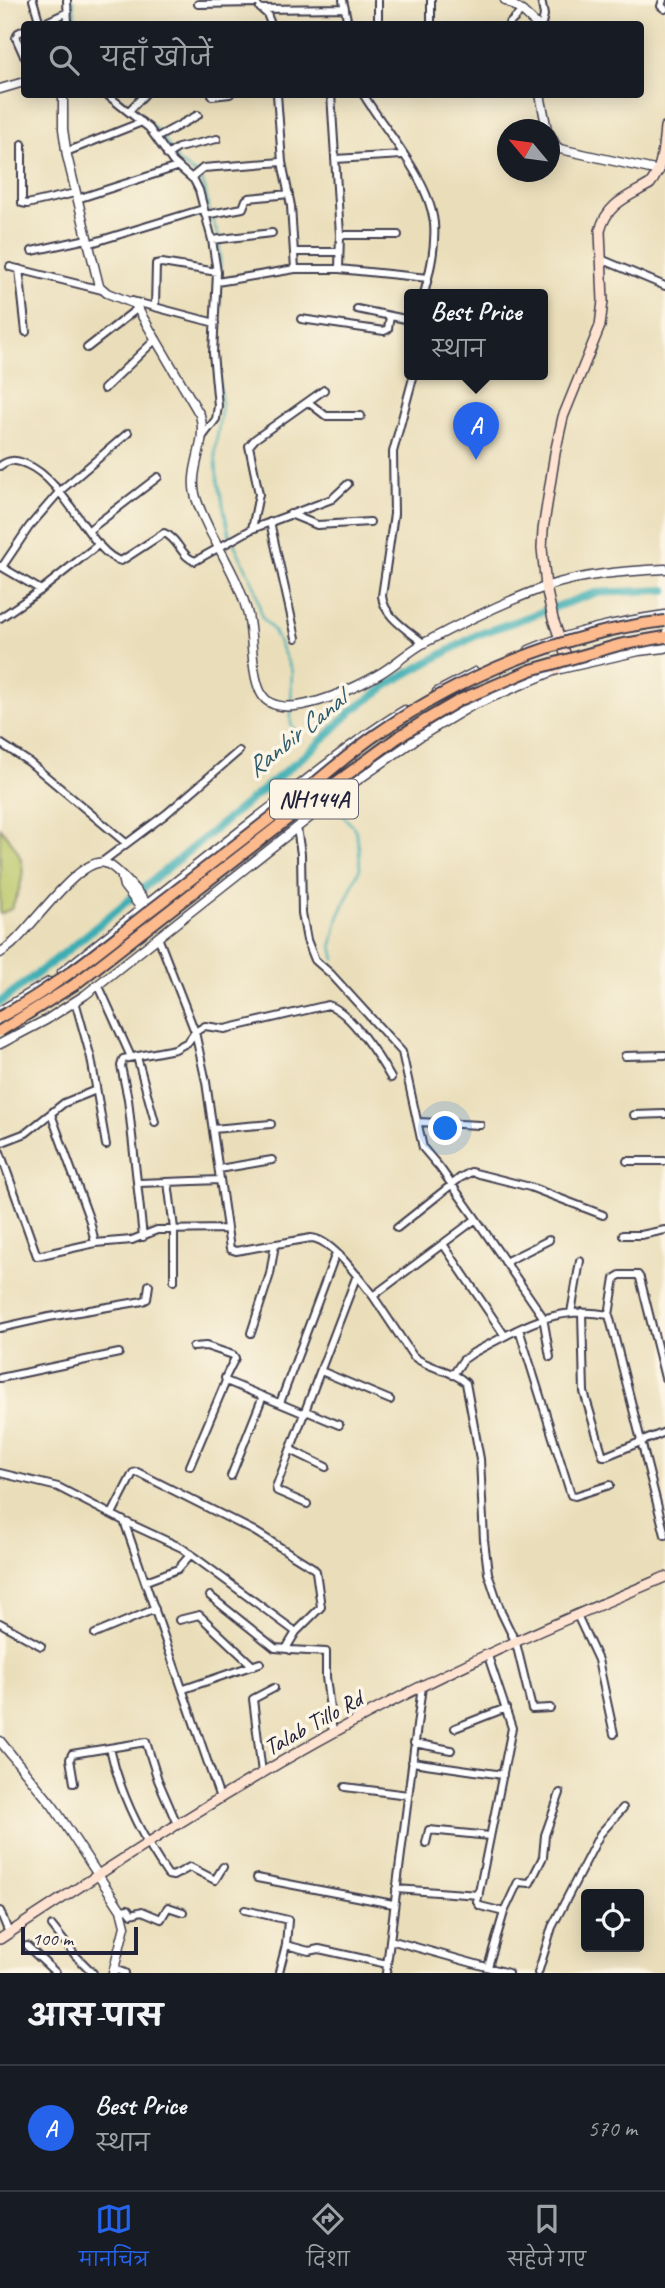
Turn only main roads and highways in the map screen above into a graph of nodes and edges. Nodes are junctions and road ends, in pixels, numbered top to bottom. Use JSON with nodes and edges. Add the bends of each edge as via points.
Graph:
{"nodes":[{"id":1,"x":665,"y":127,"type":"edge"},
{"id":2,"x":663,"y":154,"type":"edge"},
{"id":3,"x":665,"y":621,"type":"edge"},
{"id":4,"x":665,"y":637,"type":"edge"},
{"id":5,"x":556,"y":670,"type":"road end"},
{"id":6,"x":0,"y":1017,"type":"edge"},
{"id":7,"x":0,"y":1031,"type":"edge"},
{"id":8,"x":665,"y":1577,"type":"edge"},
{"id":9,"x":0,"y":1939,"type":"edge"}],
"edges":[{"from":1,"to":2,"type":"main road"},
{"from":2,"to":5,"type":"main road","via":[[650,184],[617,203],[606,214],[600,231],[600,326],[568,404],[542,530],[547,591],[565,653]]},
{"from":3,"to":6,"type":"highway","number":"NH144A","bridge":true,"via":[[561,643],[405,715],[84,962]]},
{"from":4,"to":7,"type":"highway","number":"NH144A","bridge":true,"via":[[531,670],[429,718],[299,810],[74,985]]},
{"from":8,"to":9,"type":"main road","name":"Talab Tillo Rd","via":[[422,1686],[333,1733],[146,1843]]}]}
